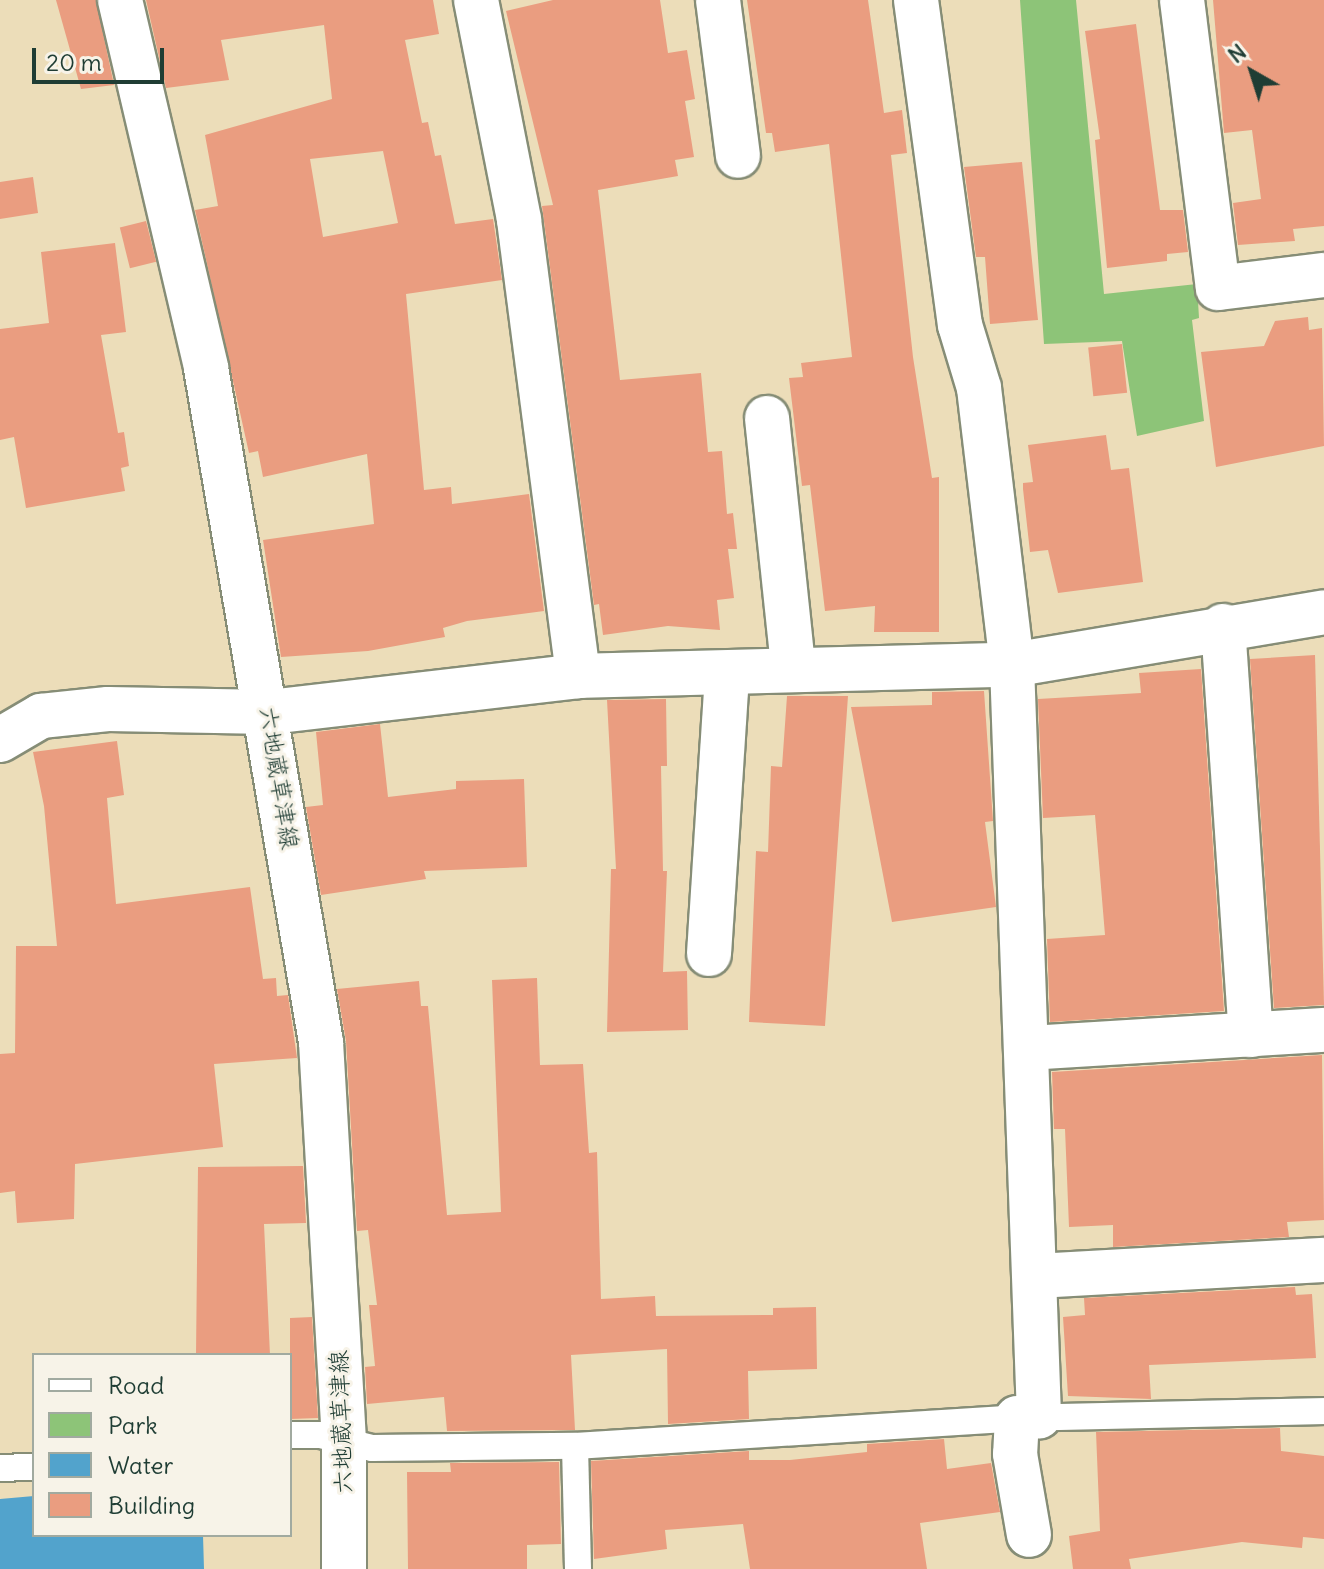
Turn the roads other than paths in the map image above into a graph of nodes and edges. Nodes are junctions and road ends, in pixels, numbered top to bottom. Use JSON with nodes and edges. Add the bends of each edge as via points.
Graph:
{"nodes":[{"id":1,"x":120,"y":0,"type":"edge"},
{"id":2,"x":476,"y":0,"type":"edge"},
{"id":3,"x":718,"y":0,"type":"edge"},
{"id":4,"x":916,"y":0,"type":"edge"},
{"id":5,"x":1182,"y":0,"type":"edge"},
{"id":6,"x":738,"y":156,"type":"dead end"},
{"id":7,"x":1324,"y":275,"type":"edge"},
{"id":8,"x":767,"y":418,"type":"dead end"},
{"id":9,"x":1324,"y":612,"type":"edge"},
{"id":10,"x":1223,"y":626,"type":"junction"},
{"id":11,"x":1012,"y":665,"type":"junction"},
{"id":12,"x":793,"y":667,"type":"junction"},
{"id":13,"x":727,"y":674,"type":"junction"},
{"id":14,"x":578,"y":676,"type":"junction"},
{"id":15,"x":269,"y":712,"type":"junction"},
{"id":16,"x":0,"y":740,"type":"edge"},
{"id":17,"x":709,"y":954,"type":"dead end"},
{"id":18,"x":1324,"y":1030,"type":"edge"},
{"id":19,"x":1251,"y":1035,"type":"junction"},
{"id":20,"x":1028,"y":1048,"type":"junction"},
{"id":21,"x":1324,"y":1260,"type":"edge"},
{"id":22,"x":1036,"y":1276,"type":"junction"},
{"id":23,"x":1324,"y":1411,"type":"edge"},
{"id":24,"x":1028,"y":1418,"type":"junction"},
{"id":25,"x":292,"y":1435,"type":"edge"},
{"id":26,"x":344,"y":1442,"type":"junction"},
{"id":27,"x":575,"y":1446,"type":"junction"},
{"id":28,"x":32,"y":1467,"type":"edge"},
{"id":29,"x":0,"y":1468,"type":"edge"},
{"id":30,"x":1029,"y":1535,"type":"dead end"},
{"id":31,"x":344,"y":1569,"type":"edge"},
{"id":32,"x":578,"y":1569,"type":"edge"}],
"edges":[{"from":1,"to":15,"type":"street","name":"六地蔵草津線","via":[[206,368]]},
{"from":2,"to":14,"type":"street","via":[[519,220]]},
{"from":3,"to":6,"type":"street"},
{"from":4,"to":11,"type":"street","via":[[960,325],[979,388]]},
{"from":5,"to":7,"type":"street","via":[[1218,288]]},
{"from":8,"to":12,"type":"street"},
{"from":9,"to":10,"type":"street"},
{"from":10,"to":11,"type":"street"},
{"from":10,"to":19,"type":"street"},
{"from":11,"to":12,"type":"street"},
{"from":11,"to":20,"type":"street"},
{"from":12,"to":13,"type":"street"},
{"from":13,"to":14,"type":"street"},
{"from":13,"to":17,"type":"street"},
{"from":14,"to":15,"type":"street"},
{"from":15,"to":16,"type":"street","via":[[81,711],[41,716]]},
{"from":15,"to":26,"type":"street","name":"六地蔵草津線","via":[[321,1042]]},
{"from":18,"to":19,"type":"street"},
{"from":19,"to":20,"type":"street"},
{"from":20,"to":22,"type":"street"},
{"from":21,"to":22,"type":"street"},
{"from":22,"to":24,"type":"street"},
{"from":23,"to":24,"type":"lane"},
{"from":24,"to":27,"type":"lane"},
{"from":24,"to":30,"type":"street","via":[[1015,1454]]},
{"from":25,"to":26,"type":"lane"},
{"from":26,"to":27,"type":"lane","via":[[372,1448]]},
{"from":26,"to":31,"type":"street","name":"六地蔵草津線"},
{"from":27,"to":32,"type":"lane"},
{"from":28,"to":29,"type":"lane"}]}
